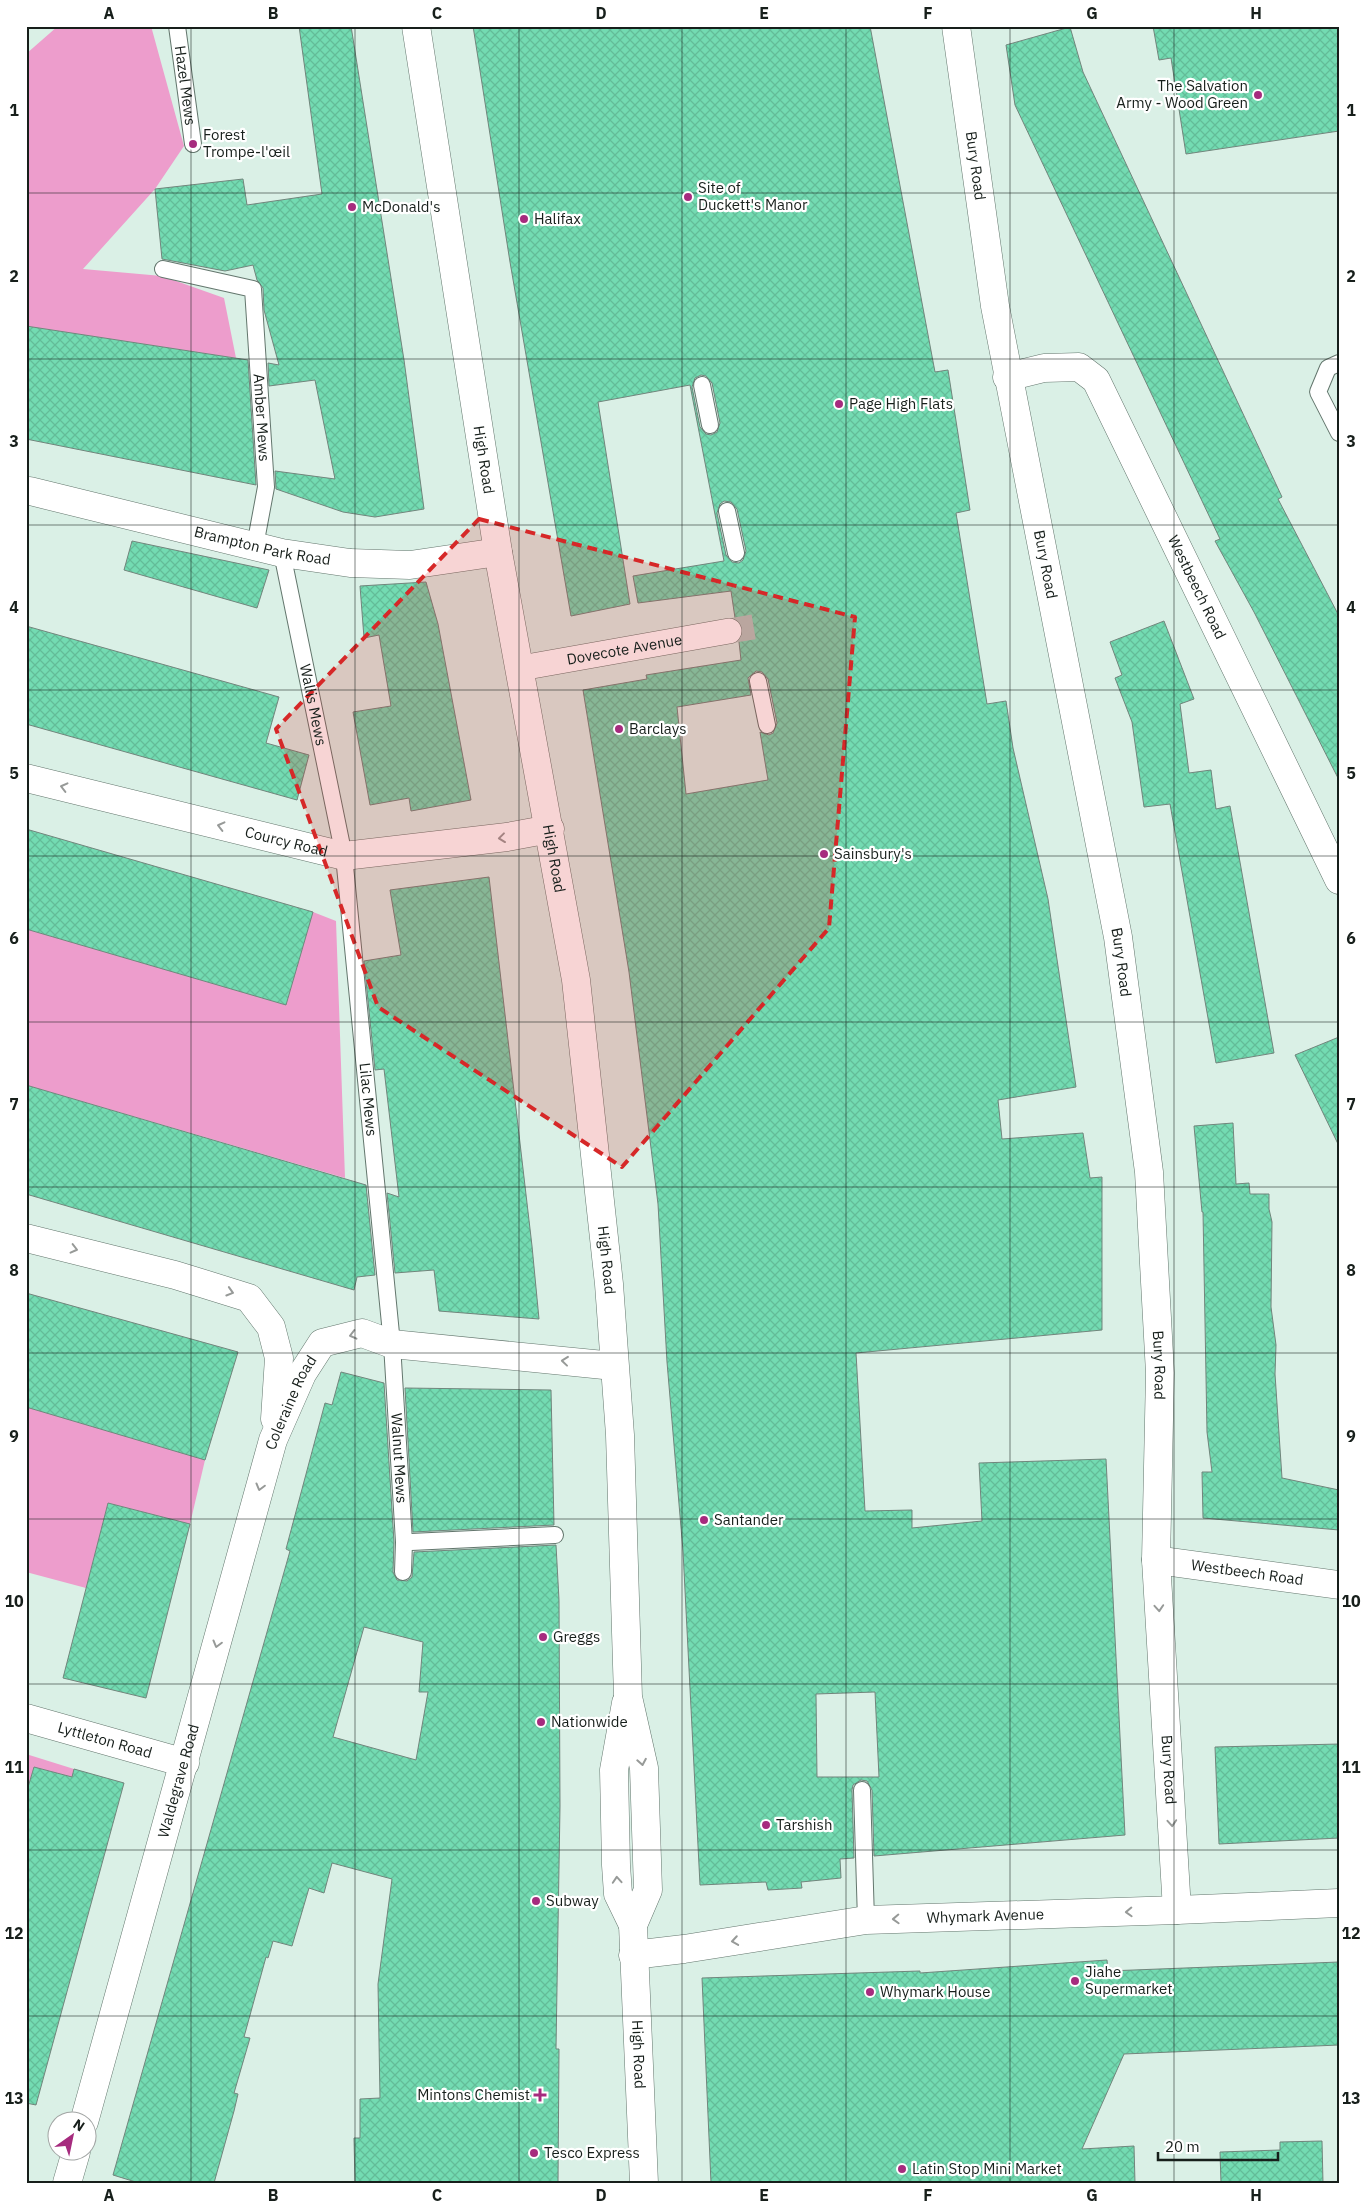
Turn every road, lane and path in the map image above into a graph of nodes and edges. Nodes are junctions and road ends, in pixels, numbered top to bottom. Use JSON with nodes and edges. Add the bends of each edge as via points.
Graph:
{"nodes":[{"id":1,"x":177,"y":26,"type":"edge"},
{"id":2,"x":416,"y":26,"type":"edge"},
{"id":3,"x":956,"y":26,"type":"edge"},
{"id":4,"x":193,"y":144,"type":"dead end"},
{"id":5,"x":163,"y":269,"type":"dead end"},
{"id":6,"x":1339,"y":363,"type":"edge"},
{"id":7,"x":1007,"y":377,"type":"junction"},
{"id":8,"x":702,"y":385,"type":"dead end"},
{"id":9,"x":710,"y":425,"type":"dead end"},
{"id":10,"x":1339,"y":433,"type":"edge"},
{"id":11,"x":30,"y":491,"type":"dead end"},
{"id":12,"x":728,"y":512,"type":"dead end"},
{"id":13,"x":255,"y":546,"type":"junction"},
{"id":14,"x":498,"y":552,"type":"junction"},
{"id":15,"x":282,"y":553,"type":"junction"},
{"id":16,"x":736,"y":553,"type":"dead end"},
{"id":17,"x":729,"y":632,"type":"tunnel mouth"},
{"id":18,"x":521,"y":668,"type":"junction"},
{"id":19,"x":758,"y":682,"type":"dead end"},
{"id":20,"x":767,"y":726,"type":"dead end"},
{"id":21,"x":26,"y":778,"type":"edge"},
{"id":22,"x":550,"y":830,"type":"junction"},
{"id":23,"x":344,"y":856,"type":"junction"},
{"id":24,"x":1339,"y":880,"type":"edge"},
{"id":25,"x":26,"y":1238,"type":"edge"},
{"id":26,"x":392,"y":1344,"type":"junction"},
{"id":27,"x":614,"y":1366,"type":"junction"},
{"id":28,"x":273,"y":1440,"type":"junction"},
{"id":29,"x":555,"y":1535,"type":"dead end"},
{"id":30,"x":411,"y":1542,"type":"dead end"},
{"id":31,"x":1156,"y":1560,"type":"junction"},
{"id":32,"x":403,"y":1572,"type":"dead end"},
{"id":33,"x":1339,"y":1585,"type":"edge"},
{"id":34,"x":26,"y":1718,"type":"edge"},
{"id":35,"x":185,"y":1763,"type":"junction"},
{"id":36,"x":862,"y":1790,"type":"dead end"},
{"id":37,"x":1339,"y":1903,"type":"edge"},
{"id":38,"x":1177,"y":1910,"type":"junction"},
{"id":39,"x":866,"y":1920,"type":"junction"},
{"id":40,"x":633,"y":1955,"type":"junction"},
{"id":41,"x":87,"y":2112,"type":"edge"},
{"id":42,"x":73,"y":2162,"type":"edge"},
{"id":43,"x":67,"y":2183,"type":"edge"},
{"id":44,"x":644,"y":2183,"type":"edge"}],
"edges":[{"from":1,"to":4,"type":"lane","name":"Hazel Mews"},
{"from":2,"to":14,"type":"street","name":"High Road"},
{"from":3,"to":7,"type":"street","name":"Bury Road"},
{"from":5,"to":13,"type":"lane","name":"Amber Mews","via":[[253,290],[266,487]]},
{"from":6,"to":10,"type":"lane","via":[[1328,368],[1318,392]]},
{"from":7,"to":24,"type":"street","name":"Westbeech Road","via":[[1044,368],[1080,367],[1096,380]]},
{"from":7,"to":31,"type":"street","name":"Bury Road","via":[[1118,937],[1149,1172],[1160,1373]]},
{"from":8,"to":9,"type":"lane"},
{"from":11,"to":13,"type":"street","name":"Brampton Park Road"},
{"from":12,"to":16,"type":"lane"},
{"from":13,"to":15,"type":"street","name":"Brampton Park Road"},
{"from":14,"to":15,"type":"street","name":"Brampton Park Road","via":[[410,565],[350,563]]},
{"from":14,"to":18,"type":"street","name":"High Road"},
{"from":15,"to":23,"type":"lane","name":"Wallis Mews"},
{"from":17,"to":18,"type":"street","name":"Dovecote Avenue"},
{"from":18,"to":22,"type":"street","name":"High Road"},
{"from":19,"to":20,"type":"lane"},
{"from":23,"to":21,"type":"street","name":"Courcy Road","one_way":true},
{"from":22,"to":23,"type":"street","name":"Courcy Road","one_way":true,"via":[[507,838]]},
{"from":22,"to":27,"type":"street","name":"High Road","via":[[576,980],[609,1284]]},
{"from":23,"to":26,"type":"lane","name":"Lilac Mews"},
{"from":25,"to":28,"type":"street","name":"Coleraine Road","one_way":true,"via":[[175,1274],[249,1298],[271,1327],[279,1358]]},
{"from":27,"to":26,"type":"street","name":"Coleraine Road","one_way":true},
{"from":26,"to":28,"type":"street","name":"Coleraine Road","one_way":true,"via":[[362,1333],[322,1343],[302,1374]]},
{"from":26,"to":32,"type":"lane","name":"Walnut Mews"},
{"from":27,"to":40,"type":"street","name":"High Road","via":[[620,1435],[628,1697],[644,1768],[648,1890],[633,1925]]},
{"from":28,"to":35,"type":"street","name":"Waldegrave Road","one_way":true},
{"from":29,"to":30,"type":"lane"},
{"from":31,"to":33,"type":"street","name":"Westbeech Road"},
{"from":31,"to":38,"type":"street","name":"Bury Road","one_way":true},
{"from":34,"to":35,"type":"street","name":"Lyttleton Road"},
{"from":35,"to":41,"type":"street","name":"Waldegrave Road"},
{"from":36,"to":39,"type":"lane"},
{"from":37,"to":38,"type":"street","name":"Whymark Avenue"},
{"from":38,"to":39,"type":"street","name":"Whymark Avenue","one_way":true},
{"from":39,"to":40,"type":"street","name":"Whymark Avenue","one_way":true},
{"from":40,"to":44,"type":"street","name":"High Road"},
{"from":42,"to":43,"type":"street"}]}
